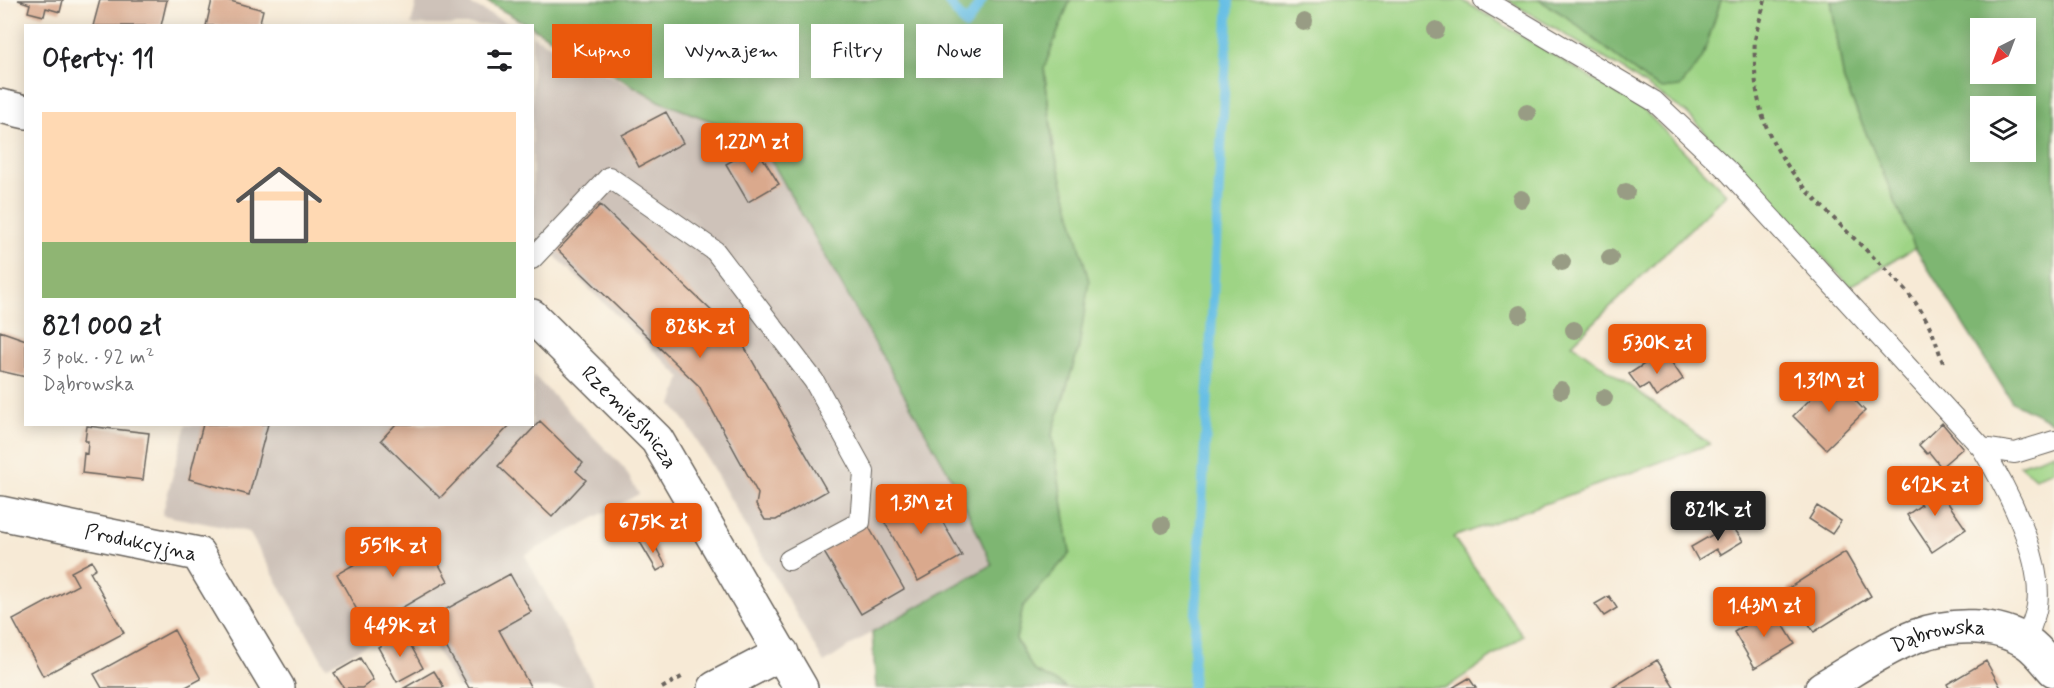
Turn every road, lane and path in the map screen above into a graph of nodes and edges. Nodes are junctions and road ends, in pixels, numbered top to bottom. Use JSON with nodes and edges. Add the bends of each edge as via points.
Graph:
{"nodes":[{"id":1,"x":1484,"y":0,"type":"edge"},
{"id":2,"x":1765,"y":0,"type":"edge"},
{"id":3,"x":0,"y":106,"type":"edge"},
{"id":4,"x":24,"y":112,"type":"edge"},
{"id":5,"x":534,"y":258,"type":"edge"},
{"id":6,"x":534,"y":318,"type":"edge"},
{"id":7,"x":1947,"y":373,"type":"dead end"},
{"id":8,"x":2054,"y":441,"type":"edge"},
{"id":9,"x":1982,"y":448,"type":"junction"},
{"id":10,"x":0,"y":513,"type":"edge"},
{"id":11,"x":789,"y":560,"type":"dead end"},
{"id":12,"x":2026,"y":642,"type":"junction"},
{"id":13,"x":782,"y":652,"type":"junction"},
{"id":14,"x":2054,"y":670,"type":"edge"},
{"id":15,"x":702,"y":680,"type":"edge"},
{"id":16,"x":278,"y":688,"type":"edge"},
{"id":17,"x":662,"y":688,"type":"edge"},
{"id":18,"x":801,"y":688,"type":"edge"},
{"id":19,"x":1822,"y":688,"type":"edge"}],
"edges":[{"from":1,"to":9,"type":"lane","via":[[1654,101],[1727,170]]},
{"from":2,"to":7,"type":"path","via":[[1755,41],[1755,83],[1760,110],[1773,142],[1815,199],[1912,299],[1927,321]]},
{"from":3,"to":4,"type":"street"},
{"from":5,"to":11,"type":"lane","via":[[609,177],[715,251],[813,381],[864,472],[860,522]]},
{"from":6,"to":13,"type":"street","name":"Rzemieślnicza","via":[[657,440]]},
{"from":8,"to":9,"type":"lane","via":[[2015,453]]},
{"from":9,"to":12,"type":"lane","via":[[2025,535],[2036,571],[2037,606]]},
{"from":10,"to":16,"type":"street","name":"Produkcyjna","via":[[198,554]]},
{"from":12,"to":14,"type":"street","name":"Dąbrowska"},
{"from":12,"to":19,"type":"street","name":"Dąbrowska","via":[[1982,627],[1918,635]]},
{"from":13,"to":15,"type":"street"},
{"from":13,"to":18,"type":"street","name":"Rzemieślnicza"},
{"from":15,"to":17,"type":"path"}]}
